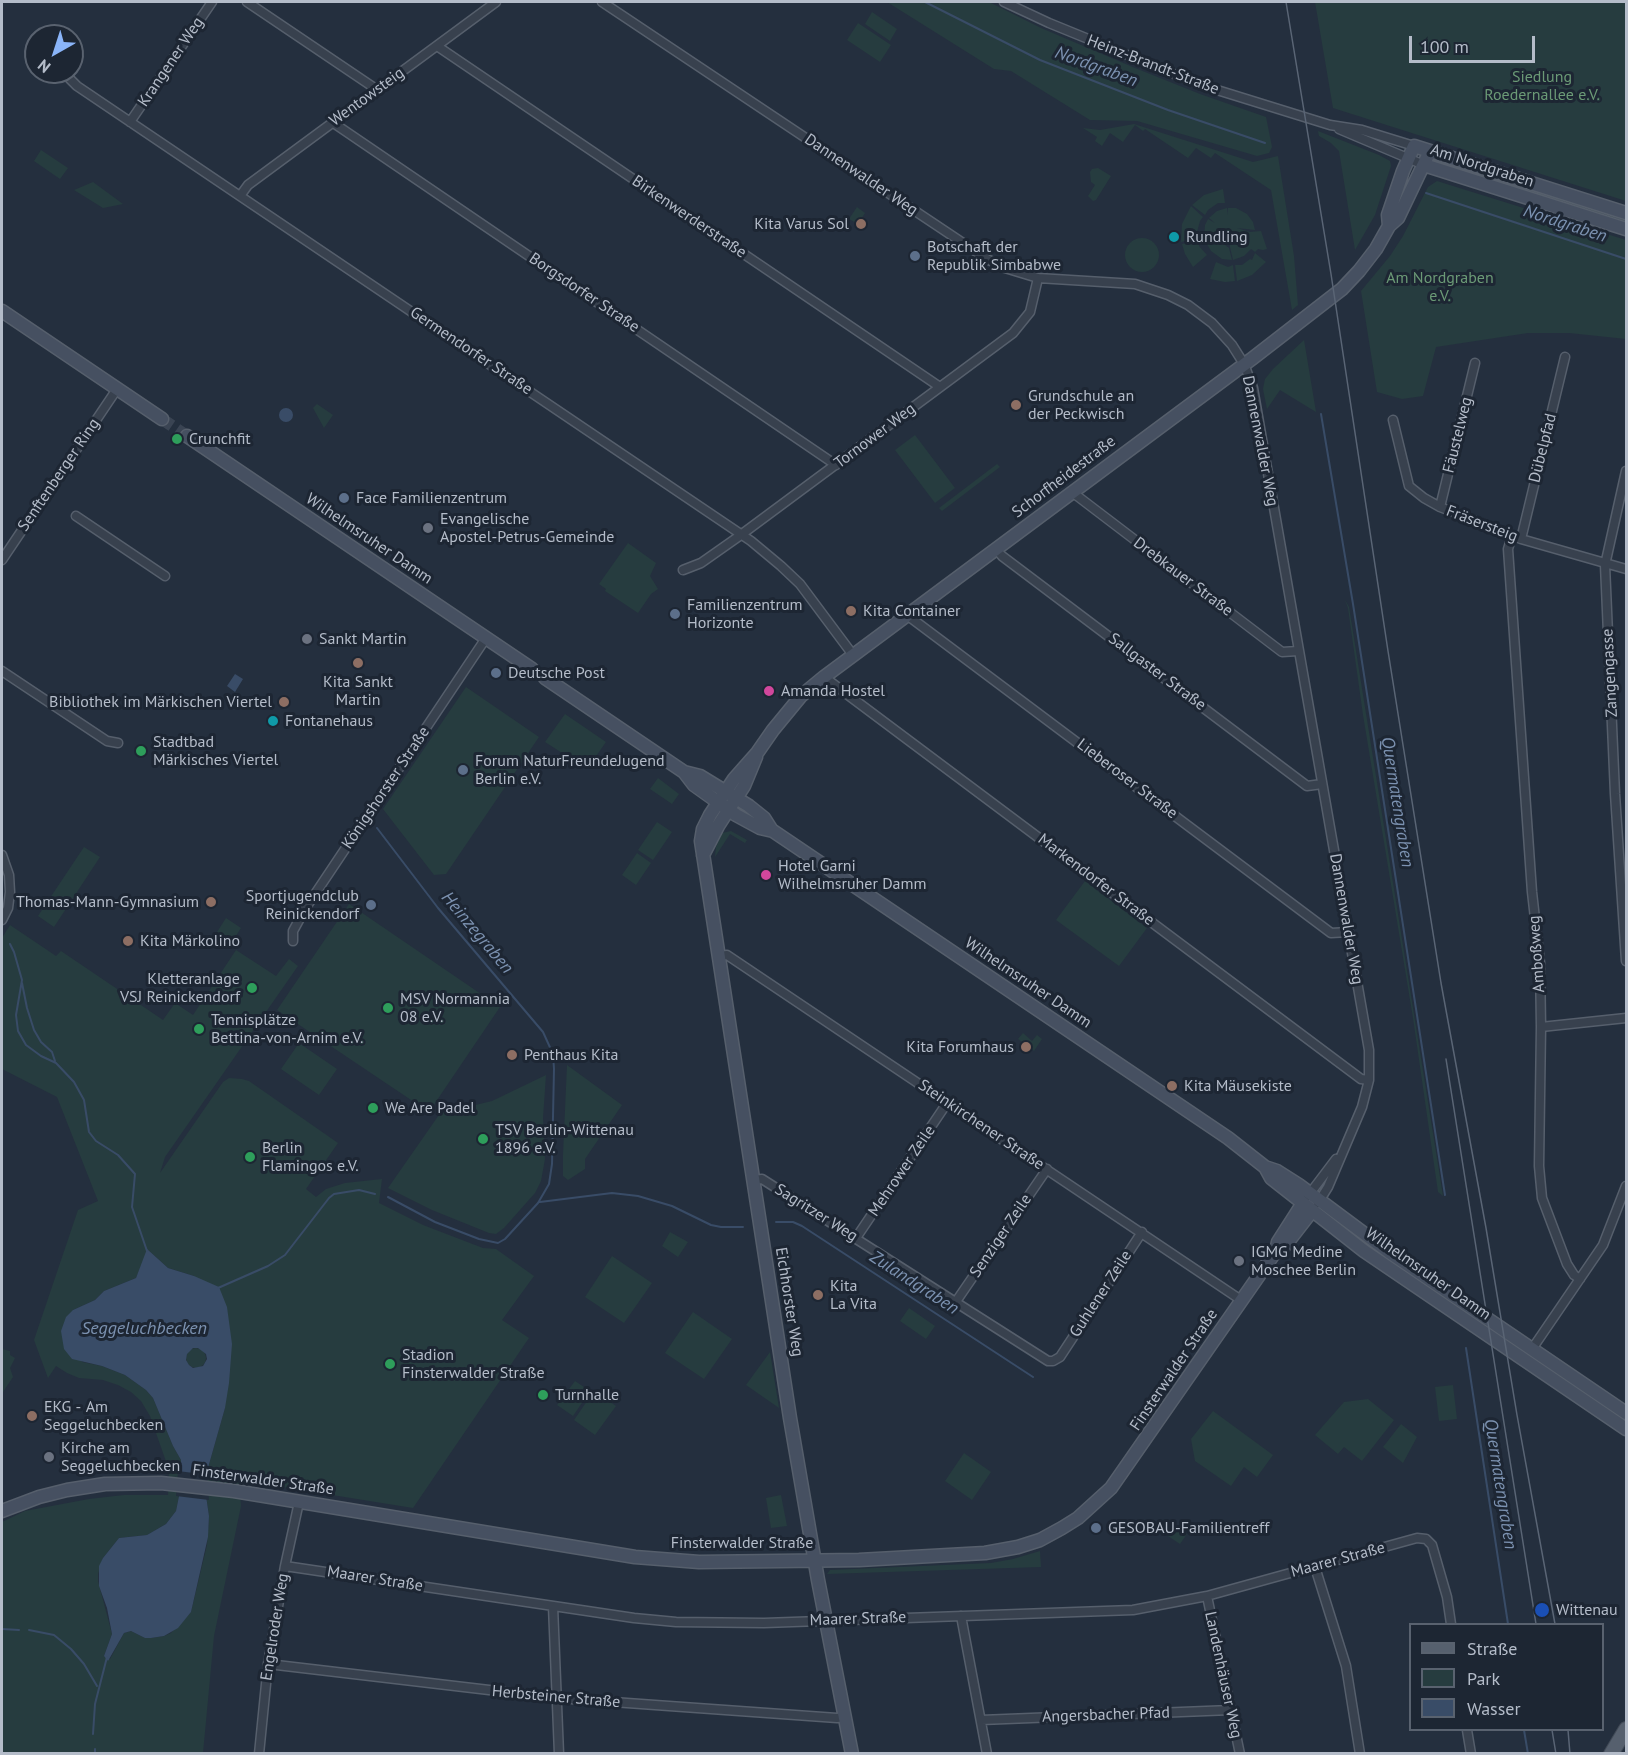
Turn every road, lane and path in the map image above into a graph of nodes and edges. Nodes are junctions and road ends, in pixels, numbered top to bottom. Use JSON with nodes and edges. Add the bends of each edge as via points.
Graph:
{"nodes":[{"id":1,"x":212,"y":2,"type":"edge"},
{"id":2,"x":247,"y":2,"type":"edge"},
{"id":3,"x":496,"y":2,"type":"edge"},
{"id":4,"x":602,"y":2,"type":"edge"},
{"id":5,"x":1004,"y":2,"type":"edge"},
{"id":6,"x":437,"y":46,"type":"junction"},
{"id":7,"x":75,"y":84,"type":"edge"},
{"id":8,"x":376,"y":89,"type":"junction"},
{"id":9,"x":1271,"y":108,"type":"joint"},
{"id":10,"x":130,"y":122,"type":"junction"},
{"id":11,"x":333,"y":122,"type":"junction"},
{"id":12,"x":1330,"y":125,"type":"junction"},
{"id":13,"x":1414,"y":146,"type":"junction"},
{"id":14,"x":1430,"y":151,"type":"junction"},
{"id":15,"x":1409,"y":159,"type":"junction"},
{"id":16,"x":1424,"y":165,"type":"junction"},
{"id":17,"x":240,"y":196,"type":"junction"},
{"id":18,"x":1626,"y":213,"type":"edge"},
{"id":19,"x":1389,"y":226,"type":"junction"},
{"id":20,"x":1626,"y":229,"type":"edge"},
{"id":21,"x":1038,"y":278,"type":"junction"},
{"id":22,"x":2,"y":311,"type":"edge"},
{"id":23,"x":1565,"y":357,"type":"dead end"},
{"id":24,"x":1475,"y":363,"type":"dead end"},
{"id":25,"x":1244,"y":364,"type":"junction"},
{"id":26,"x":940,"y":387,"type":"junction"},
{"id":27,"x":117,"y":389,"type":"junction"},
{"id":28,"x":162,"y":419,"type":"tunnel mouth"},
{"id":29,"x":1394,"y":420,"type":"dead end"},
{"id":30,"x":187,"y":436,"type":"tunnel mouth"},
{"id":31,"x":836,"y":465,"type":"junction"},
{"id":32,"x":1626,"y":471,"type":"edge"},
{"id":33,"x":1072,"y":492,"type":"junction"},
{"id":34,"x":1440,"y":507,"type":"junction"},
{"id":35,"x":76,"y":516,"type":"dead end"},
{"id":36,"x":742,"y":535,"type":"junction"},
{"id":37,"x":1512,"y":536,"type":"junction"},
{"id":38,"x":1521,"y":539,"type":"junction"},
{"id":39,"x":996,"y":549,"type":"junction"},
{"id":40,"x":2,"y":560,"type":"edge"},
{"id":41,"x":1605,"y":565,"type":"junction"},
{"id":42,"x":1626,"y":569,"type":"edge"},
{"id":43,"x":683,"y":570,"type":"dead end"},
{"id":44,"x":165,"y":576,"type":"dead end"},
{"id":45,"x":908,"y":615,"type":"junction"},
{"id":46,"x":486,"y":638,"type":"junction"},
{"id":47,"x":1298,"y":651,"type":"junction"},
{"id":48,"x":854,"y":655,"type":"junction"},
{"id":49,"x":532,"y":669,"type":"dead end"},
{"id":50,"x":2,"y":671,"type":"edge"},
{"id":51,"x":824,"y":677,"type":"junction"},
{"id":52,"x":544,"y":678,"type":"dead end"},
{"id":53,"x":118,"y":743,"type":"dead end"},
{"id":54,"x":1322,"y":784,"type":"junction"},
{"id":55,"x":727,"y":801,"type":"junction"},
{"id":56,"x":2,"y":855,"type":"edge"},
{"id":57,"x":2,"y":920,"type":"edge"},
{"id":58,"x":1349,"y":932,"type":"junction"},
{"id":59,"x":293,"y":940,"type":"dead end"},
{"id":60,"x":719,"y":956,"type":"junction"},
{"id":61,"x":1626,"y":961,"type":"edge"},
{"id":62,"x":1626,"y":1018,"type":"edge"},
{"id":63,"x":1541,"y":1027,"type":"junction"},
{"id":64,"x":1369,"y":1080,"type":"junction"},
{"id":65,"x":947,"y":1103,"type":"junction"},
{"id":66,"x":1047,"y":1169,"type":"junction"},
{"id":67,"x":753,"y":1180,"type":"junction"},
{"id":68,"x":1626,"y":1186,"type":"edge"},
{"id":69,"x":1311,"y":1202,"type":"junction"},
{"id":70,"x":1142,"y":1232,"type":"junction"},
{"id":71,"x":856,"y":1238,"type":"junction"},
{"id":72,"x":1580,"y":1279,"type":"junction"},
{"id":73,"x":1241,"y":1300,"type":"junction"},
{"id":74,"x":956,"y":1302,"type":"junction"},
{"id":75,"x":1532,"y":1349,"type":"junction"},
{"id":76,"x":1060,"y":1357,"type":"joint"},
{"id":77,"x":1589,"y":1388,"type":"junction"},
{"id":78,"x":1581,"y":1399,"type":"junction"},
{"id":79,"x":1626,"y":1413,"type":"edge"},
{"id":80,"x":1626,"y":1429,"type":"edge"},
{"id":81,"x":299,"y":1502,"type":"junction"},
{"id":82,"x":2,"y":1511,"type":"edge"},
{"id":83,"x":815,"y":1560,"type":"junction"},
{"id":84,"x":285,"y":1566,"type":"junction"},
{"id":85,"x":1316,"y":1567,"type":"junction"},
{"id":86,"x":1207,"y":1596,"type":"junction"},
{"id":87,"x":553,"y":1606,"type":"junction"},
{"id":88,"x":961,"y":1616,"type":"junction"},
{"id":89,"x":826,"y":1620,"type":"junction"},
{"id":90,"x":1451,"y":1623,"type":"edge"},
{"id":91,"x":268,"y":1664,"type":"junction"},
{"id":92,"x":557,"y":1698,"type":"junction"},
{"id":93,"x":1231,"y":1710,"type":"junction"},
{"id":94,"x":844,"y":1717,"type":"junction"},
{"id":95,"x":981,"y":1720,"type":"junction"},
{"id":96,"x":1626,"y":1729,"type":"edge"},
{"id":97,"x":1467,"y":1731,"type":"edge"},
{"id":98,"x":1626,"y":1746,"type":"edge"},
{"id":99,"x":259,"y":1754,"type":"edge"},
{"id":100,"x":559,"y":1754,"type":"edge"},
{"id":101,"x":852,"y":1754,"type":"edge"},
{"id":102,"x":987,"y":1754,"type":"edge"},
{"id":103,"x":1239,"y":1754,"type":"edge"},
{"id":104,"x":1360,"y":1754,"type":"edge"},
{"id":105,"x":1471,"y":1754,"type":"edge"},
{"id":106,"x":1611,"y":1754,"type":"edge"},
{"id":107,"x":1622,"y":1754,"type":"edge"}],
"edges":[{"from":1,"to":10,"type":"street","name":"Krangener Weg"},
{"from":2,"to":8,"type":"street"},
{"from":3,"to":6,"type":"street","name":"Wentowsteig"},
{"from":4,"to":21,"type":"street","name":"Dannenwalder Weg","via":[[977,253],[1005,268]]},
{"from":5,"to":9,"type":"street","name":"Heinz-Brandt-Straße","via":[[1137,60]]},
{"from":6,"to":8,"type":"street","name":"Wentowsteig"},
{"from":6,"to":26,"type":"street","name":"Birkenwerderstraße"},
{"from":7,"to":10,"type":"street","name":"Germendorfer Straße"},
{"from":8,"to":11,"type":"street","name":"Wentowsteig"},
{"from":9,"to":12,"type":"street","name":"Am Nordgraben"},
{"from":10,"to":17,"type":"street","name":"Germendorfer Straße"},
{"from":11,"to":17,"type":"street","name":"Wentowsteig","via":[[248,185]]},
{"from":11,"to":31,"type":"street","name":"Borgsdorfer Straße"},
{"from":12,"to":13,"type":"street","name":"Am Nordgraben"},
{"from":12,"to":15,"type":"street","name":"Am Nordgraben"},
{"from":13,"to":14,"type":"main road","name":"Am Nordgraben"},
{"from":13,"to":15,"type":"main road","name":"Schorfheidestraße"},
{"from":14,"to":16,"type":"main road","name":"Schorfheidestraße"},
{"from":14,"to":18,"type":"main road","name":"Am Nordgraben"},
{"from":15,"to":16,"type":"street","name":"Am Nordgraben"},
{"from":15,"to":19,"type":"main road","name":"Schorfheidestraße","via":[[1388,215]]},
{"from":16,"to":19,"type":"main road","name":"Schorfheidestraße","via":[[1398,218]]},
{"from":16,"to":20,"type":"main road","name":"Am Nordgraben"},
{"from":17,"to":36,"type":"street","name":"Germendorfer Straße"},
{"from":19,"to":25,"type":"main road","name":"Schorfheidestraße","via":[[1349,282]]},
{"from":21,"to":25,"type":"street","name":"Dannenwalder Weg","via":[[1135,284],[1168,295],[1212,323]]},
{"from":21,"to":26,"type":"street","name":"Tornower Weg","via":[[1034,302],[1023,323]]},
{"from":22,"to":27,"type":"main road"},
{"from":23,"to":38,"type":"street","name":"Dübelpfad"},
{"from":24,"to":34,"type":"street","name":"Fäustelweg"},
{"from":25,"to":33,"type":"main road","name":"Schorfheidestraße"},
{"from":25,"to":47,"type":"street","name":"Dannenwalder Weg","via":[[1252,388]]},
{"from":26,"to":31,"type":"street","name":"Tornower Weg"},
{"from":27,"to":28,"type":"main road"},
{"from":27,"to":40,"type":"street","name":"Senftenberger Ring"},
{"from":29,"to":34,"type":"street","name":"Fräsersteig","via":[[1409,486]]},
{"from":30,"to":46,"type":"main road","name":"Wilhelmsruher Damm"},
{"from":31,"to":36,"type":"street","name":"Tornower Weg"},
{"from":32,"to":41,"type":"street","name":"Zangengasse"},
{"from":33,"to":39,"type":"main road","name":"Schorfheidestraße"},
{"from":33,"to":47,"type":"street","name":"Drebkauer Straße","via":[[1282,652]]},
{"from":34,"to":37,"type":"street","name":"Fräsersteig"},
{"from":35,"to":44,"type":"street"},
{"from":36,"to":43,"type":"street","name":"Tornower Weg","via":[[701,563]]},
{"from":36,"to":48,"type":"street","name":"Germendorfer Straße","via":[[800,585]]},
{"from":37,"to":38,"type":"street","name":"Fräsersteig"},
{"from":37,"to":63,"type":"street","name":"Amboßweg","via":[[1508,549],[1538,933]]},
{"from":38,"to":41,"type":"street","name":"Fräsersteig"},
{"from":39,"to":45,"type":"main road","name":"Schorfheidestraße"},
{"from":39,"to":54,"type":"street","name":"Sallgaster Straße","via":[[1307,786]]},
{"from":41,"to":42,"type":"street","name":"Fräsersteig"},
{"from":41,"to":61,"type":"street","name":"Zangengasse"},
{"from":45,"to":48,"type":"main road","name":"Schorfheidestraße"},
{"from":45,"to":58,"type":"street","name":"Lieberoser Straße","via":[[1331,933]]},
{"from":46,"to":49,"type":"main road","name":"Wilhelmsruher Damm"},
{"from":46,"to":59,"type":"street","name":"Königshorster Straße","via":[[305,909],[293,931]]},
{"from":47,"to":54,"type":"street","name":"Dannenwalder Weg"},
{"from":48,"to":51,"type":"main road","name":"Schorfheidestraße"},
{"from":50,"to":53,"type":"street","via":[[107,741]]},
{"from":51,"to":55,"type":"main road","name":"Schorfheidestraße","via":[[801,696],[773,730],[757,753],[750,775]]},
{"from":51,"to":64,"type":"street","name":"Markendorfer Straße","via":[[1361,1079]]},
{"from":52,"to":55,"type":"main road","name":"Wilhelmsruher Damm","via":[[684,772],[700,776]]},
{"from":54,"to":58,"type":"street","name":"Dannenwalder Weg"},
{"from":55,"to":60,"type":"main road","name":"Eichhorster Weg","via":[[703,829],[701,841]]},
{"from":55,"to":69,"type":"main road","name":"Wilhelmsruher Damm","via":[[764,818],[771,830],[1228,1138],[1265,1167],[1271,1178]]},
{"from":56,"to":57,"type":"street","via":[[10,892]]},
{"from":58,"to":64,"type":"street","name":"Dannenwalder Weg","via":[[1370,1050]]},
{"from":60,"to":65,"type":"street","name":"Steinkirchener Straße","via":[[727,956]]},
{"from":60,"to":67,"type":"main road","name":"Eichhorster Weg"},
{"from":62,"to":63,"type":"street"},
{"from":63,"to":72,"type":"street","name":"Amboßweg","via":[[1542,1198],[1568,1264]]},
{"from":64,"to":69,"type":"street","name":"Dannenwalder Weg","via":[[1357,1122],[1328,1187]]},
{"from":65,"to":66,"type":"street","name":"Steinkirchener Straße"},
{"from":65,"to":71,"type":"street","name":"Mehrower Zeile"},
{"from":66,"to":70,"type":"street","name":"Steinkirchener Straße"},
{"from":66,"to":74,"type":"street","name":"Senziger Zeile"},
{"from":67,"to":71,"type":"street","name":"Sagritzer Weg","via":[[762,1179]]},
{"from":67,"to":83,"type":"main road","name":"Eichhorster Weg"},
{"from":68,"to":72,"type":"street","via":[[1603,1245]]},
{"from":69,"to":73,"type":"main road","name":"Finsterwalder Straße","via":[[1278,1242],[1276,1251]]},
{"from":69,"to":75,"type":"main road","name":"Wilhelmsruher Damm"},
{"from":69,"to":78,"type":"main road","name":"Wilhelmsruher Damm","via":[[1398,1274]]},
{"from":70,"to":73,"type":"street","name":"Steinkirchener Straße"},
{"from":70,"to":76,"type":"street","name":"Guhlener Zeile"},
{"from":71,"to":74,"type":"street","name":"Sagritzer Weg"},
{"from":72,"to":75,"type":"street"},
{"from":73,"to":83,"type":"main road","name":"Finsterwalder Straße","via":[[1111,1488],[1062,1528],[1040,1540],[985,1553]]},
{"from":74,"to":76,"type":"street","name":"Sagritzer Weg","via":[[1048,1361]]},
{"from":75,"to":77,"type":"main road","name":"Wilhelmsruher Damm"},
{"from":77,"to":78,"type":"main road"},
{"from":77,"to":79,"type":"main road","name":"Wilhelmsruher Damm"},
{"from":78,"to":80,"type":"main road","name":"Wilhelmsruher Damm"},
{"from":81,"to":82,"type":"main road","name":"Finsterwalder Straße","via":[[165,1483],[105,1484],[39,1497]]},
{"from":81,"to":83,"type":"main road","name":"Finsterwalder Straße","via":[[635,1557],[719,1563]]},
{"from":81,"to":84,"type":"street","name":"Engelroder Weg"},
{"from":83,"to":89,"type":"main road","name":"Eichhorster Weg"},
{"from":84,"to":87,"type":"street","name":"Maarer Straße"},
{"from":84,"to":91,"type":"street","name":"Engelroder Weg"},
{"from":85,"to":86,"type":"street","name":"Maarer Straße"},
{"from":85,"to":90,"type":"street","name":"Maarer Straße","via":[[1417,1538],[1426,1539],[1433,1549]]},
{"from":85,"to":104,"type":"street","via":[[1346,1666]]},
{"from":86,"to":88,"type":"street","name":"Maarer Straße","via":[[1133,1610]]},
{"from":86,"to":93,"type":"street","name":"Landenhäuser Weg"},
{"from":87,"to":89,"type":"street","name":"Maarer Straße","via":[[676,1622]]},
{"from":87,"to":92,"type":"street"},
{"from":88,"to":89,"type":"street","name":"Maarer Straße"},
{"from":88,"to":95,"type":"street"},
{"from":89,"to":94,"type":"main road","name":"Eichhorster Weg"},
{"from":91,"to":92,"type":"street","name":"Herbsteiner Straße"},
{"from":91,"to":99,"type":"street","name":"Engelroder Weg"},
{"from":92,"to":94,"type":"street","name":"Herbsteiner Straße"},
{"from":92,"to":100,"type":"street"},
{"from":93,"to":95,"type":"street","name":"Angersbacher Pfad"},
{"from":93,"to":103,"type":"street","name":"Landenhäuser Weg"},
{"from":94,"to":101,"type":"main road","name":"Eichhorster Weg"},
{"from":95,"to":102,"type":"street"},
{"from":96,"to":106,"type":"main road"},
{"from":97,"to":105,"type":"street"},
{"from":98,"to":107,"type":"main road"}]}
